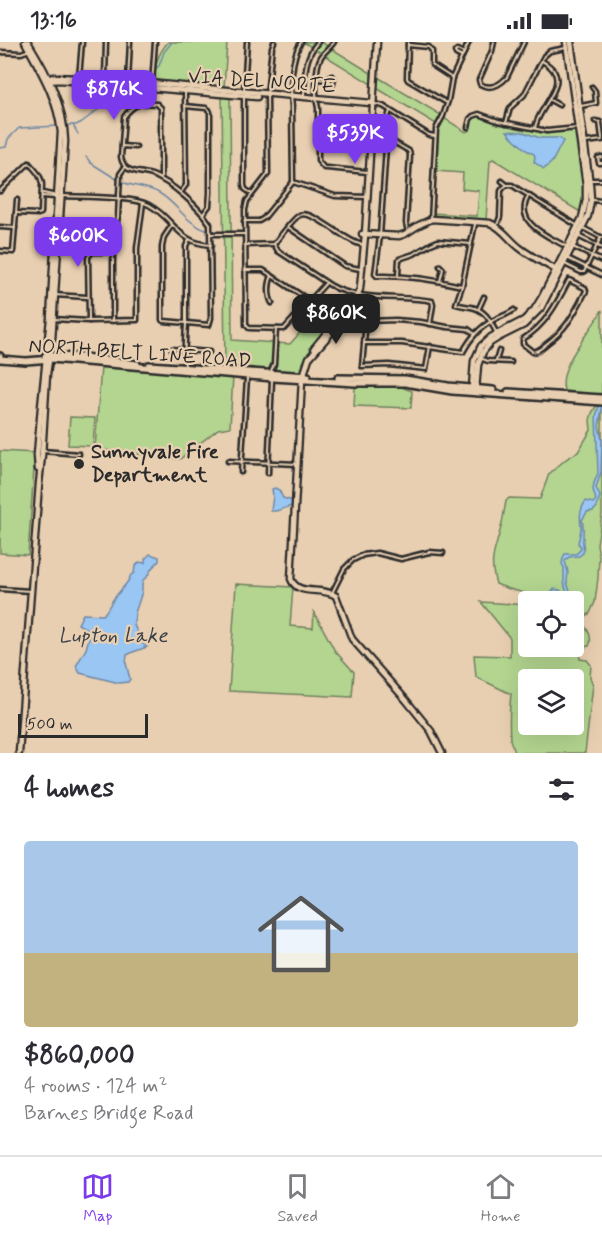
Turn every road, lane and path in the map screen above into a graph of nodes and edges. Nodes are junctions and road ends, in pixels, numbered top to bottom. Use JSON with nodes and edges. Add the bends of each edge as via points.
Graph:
{"nodes":[{"id":1,"x":26,"y":42,"type":"edge"},
{"id":2,"x":82,"y":42,"type":"edge"},
{"id":3,"x":106,"y":42,"type":"edge"},
{"id":4,"x":130,"y":42,"type":"edge"},
{"id":5,"x":155,"y":42,"type":"edge"},
{"id":6,"x":247,"y":42,"type":"edge"},
{"id":7,"x":274,"y":42,"type":"edge"},
{"id":8,"x":301,"y":42,"type":"edge"},
{"id":9,"x":318,"y":42,"type":"edge"},
{"id":10,"x":334,"y":42,"type":"edge"},
{"id":11,"x":469,"y":42,"type":"edge"},
{"id":12,"x":494,"y":42,"type":"edge"},
{"id":13,"x":524,"y":42,"type":"edge"},
{"id":14,"x":408,"y":44,"type":"edge"},
{"id":15,"x":376,"y":45,"type":"edge"},
{"id":16,"x":569,"y":45,"type":"edge"},
{"id":17,"x":31,"y":50,"type":"junction"},
{"id":18,"x":0,"y":52,"type":"edge"},
{"id":19,"x":542,"y":61,"type":"junction"},
{"id":20,"x":452,"y":78,"type":"junction"},
{"id":21,"x":79,"y":79,"type":"junction"},
{"id":22,"x":317,"y":79,"type":"junction"},
{"id":23,"x":48,"y":80,"type":"junction"},
{"id":24,"x":330,"y":80,"type":"dead end"},
{"id":25,"x":104,"y":81,"type":"junction"},
{"id":26,"x":130,"y":84,"type":"junction"},
{"id":27,"x":152,"y":86,"type":"junction"},
{"id":28,"x":592,"y":87,"type":"dead end"},
{"id":29,"x":185,"y":91,"type":"junction"},
{"id":30,"x":244,"y":94,"type":"junction"},
{"id":31,"x":267,"y":96,"type":"junction"},
{"id":32,"x":291,"y":98,"type":"junction"},
{"id":33,"x":304,"y":98,"type":"junction"},
{"id":34,"x":316,"y":100,"type":"junction"},
{"id":35,"x":550,"y":100,"type":"junction"},
{"id":36,"x":150,"y":103,"type":"junction"},
{"id":37,"x":447,"y":103,"type":"junction"},
{"id":38,"x":371,"y":104,"type":"junction"},
{"id":39,"x":559,"y":105,"type":"dead end"},
{"id":40,"x":185,"y":106,"type":"junction"},
{"id":41,"x":577,"y":106,"type":"junction"},
{"id":42,"x":390,"y":111,"type":"junction"},
{"id":43,"x":595,"y":121,"type":"dead end"},
{"id":44,"x":506,"y":123,"type":"junction"},
{"id":45,"x":468,"y":127,"type":"dead end"},
{"id":46,"x":535,"y":128,"type":"junction"},
{"id":47,"x":580,"y":128,"type":"junction"},
{"id":48,"x":435,"y":136,"type":"junction"},
{"id":49,"x":386,"y":139,"type":"junction"},
{"id":50,"x":602,"y":139,"type":"edge"},
{"id":51,"x":318,"y":143,"type":"junction"},
{"id":52,"x":582,"y":143,"type":"junction"},
{"id":53,"x":122,"y":146,"type":"junction"},
{"id":54,"x":136,"y":147,"type":"dead end"},
{"id":55,"x":369,"y":147,"type":"junction"},
{"id":56,"x":602,"y":157,"type":"edge"},
{"id":57,"x":602,"y":163,"type":"edge"},
{"id":58,"x":125,"y":167,"type":"junction"},
{"id":59,"x":368,"y":172,"type":"junction"},
{"id":60,"x":161,"y":178,"type":"junction"},
{"id":61,"x":587,"y":180,"type":"junction"},
{"id":62,"x":602,"y":180,"type":"edge"},
{"id":63,"x":502,"y":181,"type":"dead end"},
{"id":64,"x":292,"y":182,"type":"junction"},
{"id":65,"x":506,"y":186,"type":"junction"},
{"id":66,"x":0,"y":191,"type":"edge"},
{"id":67,"x":181,"y":193,"type":"junction"},
{"id":68,"x":252,"y":194,"type":"junction"},
{"id":69,"x":42,"y":195,"type":"junction"},
{"id":70,"x":529,"y":195,"type":"junction"},
{"id":71,"x":59,"y":196,"type":"junction"},
{"id":72,"x":366,"y":196,"type":"junction"},
{"id":73,"x":17,"y":200,"type":"dead end"},
{"id":74,"x":119,"y":200,"type":"junction"},
{"id":75,"x":588,"y":200,"type":"junction"},
{"id":76,"x":602,"y":201,"type":"edge"},
{"id":77,"x":143,"y":203,"type":"junction"},
{"id":78,"x":16,"y":213,"type":"junction"},
{"id":79,"x":203,"y":214,"type":"junction"},
{"id":80,"x":431,"y":220,"type":"junction"},
{"id":81,"x":244,"y":221,"type":"junction"},
{"id":82,"x":475,"y":221,"type":"junction"},
{"id":83,"x":172,"y":225,"type":"junction"},
{"id":84,"x":496,"y":225,"type":"junction"},
{"id":85,"x":0,"y":227,"type":"edge"},
{"id":86,"x":288,"y":227,"type":"junction"},
{"id":87,"x":580,"y":227,"type":"junction"},
{"id":88,"x":15,"y":228,"type":"junction"},
{"id":89,"x":408,"y":232,"type":"junction"},
{"id":90,"x":211,"y":234,"type":"junction"},
{"id":91,"x":244,"y":234,"type":"junction"},
{"id":92,"x":364,"y":234,"type":"junction"},
{"id":93,"x":380,"y":236,"type":"junction"},
{"id":94,"x":578,"y":236,"type":"junction"},
{"id":95,"x":602,"y":237,"type":"edge"},
{"id":96,"x":189,"y":240,"type":"junction"},
{"id":97,"x":274,"y":244,"type":"junction"},
{"id":98,"x":471,"y":244,"type":"junction"},
{"id":99,"x":211,"y":245,"type":"junction"},
{"id":100,"x":245,"y":245,"type":"junction"},
{"id":101,"x":363,"y":245,"type":"junction"},
{"id":102,"x":597,"y":245,"type":"junction"},
{"id":103,"x":570,"y":248,"type":"junction"},
{"id":104,"x":602,"y":248,"type":"edge"},
{"id":105,"x":0,"y":251,"type":"edge"},
{"id":106,"x":112,"y":252,"type":"junction"},
{"id":107,"x":592,"y":256,"type":"junction"},
{"id":108,"x":567,"y":258,"type":"junction"},
{"id":109,"x":602,"y":261,"type":"edge"},
{"id":110,"x":562,"y":263,"type":"junction"},
{"id":111,"x":440,"y":266,"type":"dead end"},
{"id":112,"x":586,"y":268,"type":"junction"},
{"id":113,"x":360,"y":269,"type":"junction"},
{"id":114,"x":245,"y":270,"type":"junction"},
{"id":115,"x":558,"y":271,"type":"junction"},
{"id":116,"x":398,"y":275,"type":"junction"},
{"id":117,"x":602,"y":275,"type":"edge"},
{"id":118,"x":272,"y":276,"type":"junction"},
{"id":119,"x":440,"y":281,"type":"junction"},
{"id":120,"x":326,"y":283,"type":"junction"},
{"id":121,"x":462,"y":286,"type":"junction"},
{"id":122,"x":357,"y":293,"type":"junction"},
{"id":123,"x":53,"y":295,"type":"junction"},
{"id":124,"x":88,"y":297,"type":"junction"},
{"id":125,"x":484,"y":297,"type":"dead end"},
{"id":126,"x":310,"y":301,"type":"junction"},
{"id":127,"x":272,"y":303,"type":"dead end"},
{"id":128,"x":478,"y":309,"type":"junction"},
{"id":129,"x":514,"y":310,"type":"dead end"},
{"id":130,"x":52,"y":319,"type":"junction"},
{"id":131,"x":89,"y":321,"type":"junction"},
{"id":132,"x":113,"y":321,"type":"junction"},
{"id":133,"x":490,"y":322,"type":"junction"},
{"id":134,"x":523,"y":323,"type":"junction"},
{"id":135,"x":186,"y":324,"type":"junction"},
{"id":136,"x":430,"y":324,"type":"junction"},
{"id":137,"x":276,"y":329,"type":"junction"},
{"id":138,"x":475,"y":334,"type":"junction"},
{"id":139,"x":531,"y":335,"type":"junction"},
{"id":140,"x":497,"y":336,"type":"junction"},
{"id":141,"x":364,"y":343,"type":"junction"},
{"id":142,"x":430,"y":346,"type":"junction"},
{"id":143,"x":172,"y":349,"type":"dead end"},
{"id":144,"x":184,"y":350,"type":"junction"},
{"id":145,"x":499,"y":351,"type":"dead end"},
{"id":146,"x":209,"y":352,"type":"dead end"},
{"id":147,"x":0,"y":357,"type":"edge"},
{"id":148,"x":47,"y":357,"type":"junction"},
{"id":149,"x":480,"y":358,"type":"junction"},
{"id":150,"x":496,"y":361,"type":"junction"},
{"id":151,"x":511,"y":362,"type":"dead end"},
{"id":152,"x":183,"y":369,"type":"junction"},
{"id":153,"x":248,"y":374,"type":"junction"},
{"id":154,"x":273,"y":375,"type":"junction"},
{"id":155,"x":303,"y":377,"type":"junction"},
{"id":156,"x":475,"y":389,"type":"junction"},
{"id":157,"x":602,"y":401,"type":"edge"},
{"id":158,"x":40,"y":451,"type":"junction"},
{"id":159,"x":79,"y":454,"type":"dead end"},
{"id":160,"x":228,"y":461,"type":"dead end"},
{"id":161,"x":241,"y":462,"type":"junction"},
{"id":162,"x":268,"y":463,"type":"junction"},
{"id":163,"x":297,"y":464,"type":"junction"},
{"id":164,"x":241,"y":472,"type":"dead end"},
{"id":165,"x":268,"y":473,"type":"dead end"},
{"id":166,"x":443,"y":553,"type":"dead end"},
{"id":167,"x":0,"y":589,"type":"edge"},
{"id":168,"x":31,"y":591,"type":"junction"},
{"id":169,"x":332,"y":593,"type":"junction"},
{"id":170,"x":19,"y":753,"type":"edge"},
{"id":171,"x":442,"y":753,"type":"edge"}],
"edges":[{"from":1,"to":17,"type":"street"},
{"from":2,"to":21,"type":"street"},
{"from":3,"to":25,"type":"street"},
{"from":4,"to":26,"type":"street"},
{"from":5,"to":27,"type":"street"},
{"from":6,"to":30,"type":"street"},
{"from":7,"to":31,"type":"street"},
{"from":8,"to":32,"type":"street","via":[[295,54]]},
{"from":9,"to":33,"type":"street","via":[[307,60]]},
{"from":10,"to":22,"type":"street","via":[[319,60]]},
{"from":11,"to":20,"type":"street"},
{"from":12,"to":13,"type":"street","via":[[480,78],[482,86],[503,81]]},
{"from":14,"to":20,"type":"street","via":[[429,47],[432,66]]},
{"from":14,"to":37,"type":"street","via":[[408,80]]},
{"from":15,"to":38,"type":"street"},
{"from":16,"to":19,"type":"street","via":[[550,51]]},
{"from":16,"to":41,"type":"street"},
{"from":17,"to":18,"type":"street"},
{"from":17,"to":23,"type":"street"},
{"from":19,"to":35,"type":"street","via":[[556,77]]},
{"from":19,"to":44,"type":"street","via":[[524,95],[510,108]]},
{"from":20,"to":37,"type":"street"},
{"from":21,"to":23,"type":"street","name":"VIA DEL NORTE"},
{"from":21,"to":25,"type":"street","name":"VIA DEL NORTE"},
{"from":22,"to":24,"type":"street"},
{"from":22,"to":34,"type":"street"},
{"from":23,"to":71,"type":"street","via":[[63,132]]},
{"from":25,"to":26,"type":"street","name":"VIA DEL NORTE"},
{"from":26,"to":27,"type":"street","name":"VIA DEL NORTE"},
{"from":27,"to":29,"type":"street","name":"VIA DEL NORTE"},
{"from":27,"to":30,"type":"street","name":"VIA DEL NORTE"},
{"from":27,"to":36,"type":"street"},
{"from":28,"to":41,"type":"street","via":[[596,103]]},
{"from":29,"to":30,"type":"street","name":"VIA DEL NORTE"},
{"from":29,"to":40,"type":"street"},
{"from":30,"to":31,"type":"street","name":"VIA DEL NORTE"},
{"from":30,"to":68,"type":"street","via":[[244,185]]},
{"from":31,"to":32,"type":"street","name":"VIA DEL NORTE"},
{"from":31,"to":68,"type":"street","via":[[268,174]]},
{"from":32,"to":33,"type":"street","name":"VIA DEL NORTE"},
{"from":32,"to":34,"type":"street","name":"VIA DEL NORTE"},
{"from":32,"to":64,"type":"street"},
{"from":33,"to":34,"type":"street","name":"VIA DEL NORTE"},
{"from":34,"to":38,"type":"street","name":"VIA DEL NORTE"},
{"from":34,"to":51,"type":"street"},
{"from":35,"to":39,"type":"street"},
{"from":35,"to":46,"type":"street","via":[[538,116]]},
{"from":36,"to":53,"type":"street","via":[[141,103],[126,114]]},
{"from":36,"to":60,"type":"street","via":[[161,108]]},
{"from":37,"to":48,"type":"street"},
{"from":38,"to":42,"type":"street","name":"VIA DEL NORTE"},
{"from":38,"to":55,"type":"street"},
{"from":40,"to":67,"type":"street","via":[[186,185]]},
{"from":40,"to":79,"type":"street","via":[[210,112],[210,193],[209,206]]},
{"from":41,"to":47,"type":"street"},
{"from":42,"to":48,"type":"street","name":"VIA DEL NORTE"},
{"from":42,"to":49,"type":"street"},
{"from":43,"to":50,"type":"street","via":[[600,122]]},
{"from":44,"to":45,"type":"street","via":[[479,114],[470,119]]},
{"from":44,"to":46,"type":"street"},
{"from":46,"to":47,"type":"street"},
{"from":47,"to":52,"type":"street"},
{"from":48,"to":80,"type":"street"},
{"from":49,"to":89,"type":"street","via":[[410,155]]},
{"from":49,"to":93,"type":"street"},
{"from":50,"to":52,"type":"street"},
{"from":51,"to":55,"type":"street"},
{"from":51,"to":59,"type":"street","via":[[318,161],[324,168]]},
{"from":52,"to":61,"type":"street"},
{"from":53,"to":54,"type":"street"},
{"from":53,"to":58,"type":"street"},
{"from":55,"to":59,"type":"street"},
{"from":56,"to":57,"type":"street","via":[[598,158]]},
{"from":58,"to":60,"type":"street"},
{"from":58,"to":74,"type":"street","via":[[120,174]]},
{"from":59,"to":72,"type":"street"},
{"from":60,"to":67,"type":"street"},
{"from":61,"to":62,"type":"street"},
{"from":61,"to":75,"type":"street"},
{"from":63,"to":65,"type":"street"},
{"from":64,"to":72,"type":"street","via":[[335,196]]},
{"from":64,"to":81,"type":"street","via":[[264,218]]},
{"from":65,"to":70,"type":"street","via":[[512,185]]},
{"from":65,"to":84,"type":"street","via":[[501,191]]},
{"from":66,"to":69,"type":"street","via":[[29,163],[41,180]]},
{"from":67,"to":79,"type":"street"},
{"from":68,"to":81,"type":"street","via":[[245,205]]},
{"from":69,"to":71,"type":"street"},
{"from":69,"to":78,"type":"street","via":[[40,214]]},
{"from":70,"to":87,"type":"street"},
{"from":70,"to":103,"type":"street","via":[[524,210],[527,219]]},
{"from":71,"to":74,"type":"street"},
{"from":71,"to":123,"type":"street"},
{"from":72,"to":92,"type":"street"},
{"from":73,"to":78,"type":"street"},
{"from":74,"to":77,"type":"street"},
{"from":74,"to":106,"type":"street"},
{"from":75,"to":76,"type":"street"},
{"from":75,"to":87,"type":"street","via":[[586,220]]},
{"from":77,"to":83,"type":"street"},
{"from":77,"to":132,"type":"street","via":[[137,248],[137,320]]},
{"from":78,"to":88,"type":"street"},
{"from":79,"to":90,"type":"street"},
{"from":80,"to":82,"type":"street"},
{"from":80,"to":89,"type":"street"},
{"from":81,"to":91,"type":"street"},
{"from":82,"to":84,"type":"street"},
{"from":82,"to":98,"type":"street"},
{"from":83,"to":96,"type":"street"},
{"from":83,"to":135,"type":"street","via":[[162,247],[161,316],[164,321]]},
{"from":84,"to":115,"type":"street","via":[[517,246]]},
{"from":85,"to":88,"type":"street"},
{"from":86,"to":97,"type":"street"},
{"from":86,"to":101,"type":"street","via":[[297,216],[305,214]]},
{"from":86,"to":113,"type":"street","via":[[345,266]]},
{"from":87,"to":94,"type":"street"},
{"from":87,"to":95,"type":"street"},
{"from":87,"to":103,"type":"street"},
{"from":88,"to":105,"type":"street","via":[[13,252]]},
{"from":89,"to":93,"type":"street"},
{"from":90,"to":91,"type":"street"},
{"from":90,"to":99,"type":"street"},
{"from":91,"to":100,"type":"street"},
{"from":92,"to":93,"type":"street"},
{"from":92,"to":101,"type":"street"},
{"from":93,"to":116,"type":"street","via":[[376,275]]},
{"from":94,"to":102,"type":"street"},
{"from":94,"to":103,"type":"street"},
{"from":95,"to":102,"type":"street"},
{"from":96,"to":99,"type":"street"},
{"from":96,"to":135,"type":"street"},
{"from":97,"to":100,"type":"street"},
{"from":97,"to":120,"type":"street"},
{"from":98,"to":116,"type":"street","via":[[438,241],[399,259]]},
{"from":98,"to":121,"type":"street"},
{"from":99,"to":135,"type":"street","via":[[209,325]]},
{"from":100,"to":114,"type":"street"},
{"from":101,"to":113,"type":"street"},
{"from":102,"to":104,"type":"street"},
{"from":102,"to":107,"type":"street"},
{"from":103,"to":107,"type":"street"},
{"from":103,"to":108,"type":"street"},
{"from":103,"to":110,"type":"street"},
{"from":106,"to":124,"type":"street","via":[[92,252],[88,257]]},
{"from":106,"to":132,"type":"street"},
{"from":107,"to":109,"type":"street"},
{"from":107,"to":112,"type":"street"},
{"from":108,"to":110,"type":"street"},
{"from":108,"to":112,"type":"street"},
{"from":110,"to":112,"type":"street","via":[[581,272]]},
{"from":110,"to":115,"type":"street"},
{"from":111,"to":119,"type":"street"},
{"from":112,"to":117,"type":"street"},
{"from":113,"to":122,"type":"street"},
{"from":114,"to":118,"type":"street","via":[[263,270]]},
{"from":114,"to":137,"type":"street","via":[[245,323],[248,327]]},
{"from":115,"to":134,"type":"street","via":[[537,313]]},
{"from":116,"to":119,"type":"street"},
{"from":118,"to":126,"type":"street"},
{"from":118,"to":127,"type":"street"},
{"from":119,"to":121,"type":"street"},
{"from":120,"to":122,"type":"street"},
{"from":120,"to":126,"type":"street"},
{"from":121,"to":128,"type":"street","via":[[456,304]]},
{"from":122,"to":136,"type":"street","via":[[432,301]]},
{"from":122,"to":155,"type":"street","via":[[346,313],[309,354]]},
{"from":123,"to":124,"type":"street"},
{"from":123,"to":130,"type":"street"},
{"from":124,"to":131,"type":"street"},
{"from":125,"to":128,"type":"street"},
{"from":126,"to":137,"type":"street","via":[[286,328]]},
{"from":128,"to":133,"type":"street"},
{"from":129,"to":133,"type":"street"},
{"from":130,"to":131,"type":"street"},
{"from":130,"to":148,"type":"street"},
{"from":131,"to":132,"type":"street"},
{"from":133,"to":138,"type":"street"},
{"from":133,"to":140,"type":"street"},
{"from":134,"to":139,"type":"street"},
{"from":134,"to":140,"type":"street"},
{"from":135,"to":144,"type":"street"},
{"from":136,"to":138,"type":"street","via":[[468,329]]},
{"from":136,"to":141,"type":"street","via":[[366,321]]},
{"from":137,"to":154,"type":"street"},
{"from":138,"to":142,"type":"street","via":[[463,352]]},
{"from":139,"to":139,"type":"street","via":[[547,319],[569,280],[586,289],[558,336],[534,352],[523,344],[523,339]]},
{"from":140,"to":149,"type":"street"},
{"from":140,"to":156,"type":"street","via":[[484,342],[477,354]]},
{"from":141,"to":142,"type":"street"},
{"from":141,"to":142,"type":"street","via":[[362,366],[426,369]]},
{"from":143,"to":144,"type":"street"},
{"from":144,"to":146,"type":"street"},
{"from":144,"to":152,"type":"street"},
{"from":145,"to":150,"type":"street"},
{"from":147,"to":148,"type":"main road","name":"NORTH BELT LINE ROAD","via":[[26,361]]},
{"from":148,"to":152,"type":"main road","name":"NORTH BELT LINE ROAD"},
{"from":148,"to":158,"type":"street"},
{"from":149,"to":150,"type":"street"},
{"from":149,"to":156,"type":"street"},
{"from":150,"to":151,"type":"street"},
{"from":152,"to":153,"type":"main road","name":"NORTH BELT LINE ROAD"},
{"from":153,"to":154,"type":"main road","name":"NORTH BELT LINE ROAD"},
{"from":153,"to":161,"type":"street"},
{"from":154,"to":155,"type":"main road","name":"NORTH BELT LINE ROAD"},
{"from":154,"to":162,"type":"street"},
{"from":155,"to":156,"type":"main road","name":"NORTH BELT LINE ROAD","via":[[405,381],[439,389]]},
{"from":155,"to":163,"type":"street"},
{"from":156,"to":157,"type":"main road","name":"NORTH BELT LINE ROAD"},
{"from":158,"to":159,"type":"street"},
{"from":158,"to":168,"type":"street"},
{"from":160,"to":161,"type":"street"},
{"from":161,"to":162,"type":"street"},
{"from":161,"to":164,"type":"street"},
{"from":162,"to":163,"type":"street"},
{"from":162,"to":165,"type":"street"},
{"from":163,"to":169,"type":"street","via":[[291,579],[300,589]]},
{"from":166,"to":169,"type":"street","via":[[401,559],[374,553],[363,555],[344,568]]},
{"from":167,"to":168,"type":"street"},
{"from":168,"to":170,"type":"street"},
{"from":169,"to":171,"type":"street","via":[[352,639],[431,731]]}]}
